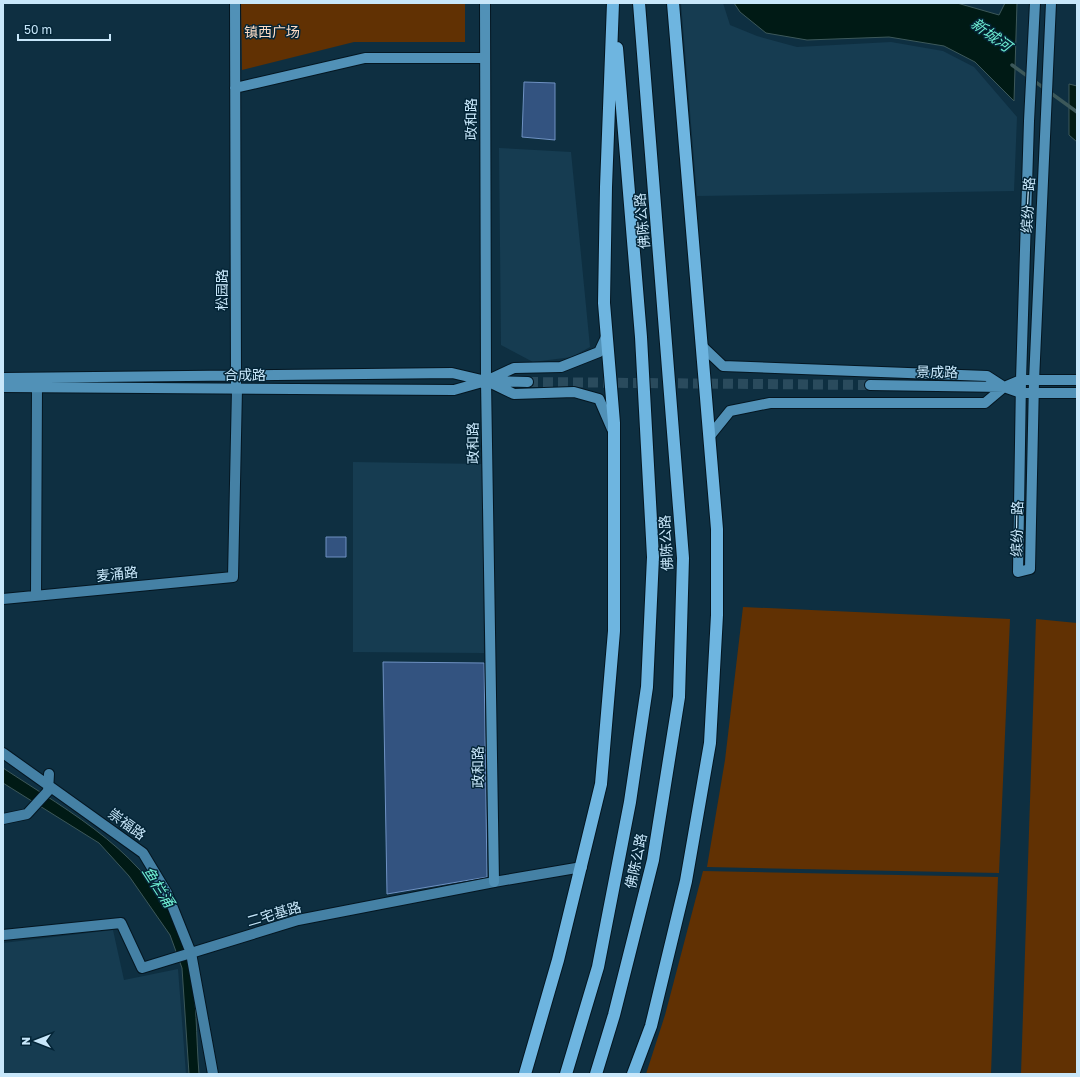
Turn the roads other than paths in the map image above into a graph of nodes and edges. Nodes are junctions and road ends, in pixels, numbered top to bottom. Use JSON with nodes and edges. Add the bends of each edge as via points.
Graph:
{"nodes":[{"id":1,"x":235,"y":3,"type":"edge"},
{"id":2,"x":485,"y":3,"type":"edge"},
{"id":3,"x":613,"y":3,"type":"edge"},
{"id":4,"x":639,"y":3,"type":"edge"},
{"id":5,"x":673,"y":3,"type":"edge"},
{"id":6,"x":1035,"y":3,"type":"edge"},
{"id":7,"x":1051,"y":3,"type":"edge"},
{"id":8,"x":485,"y":58,"type":"junction"},
{"id":9,"x":235,"y":88,"type":"junction"},
{"id":10,"x":607,"y":335,"type":"junction"},
{"id":11,"x":702,"y":346,"type":"junction"},
{"id":12,"x":236,"y":377,"type":"junction"},
{"id":13,"x":3,"y":378,"type":"edge"},
{"id":14,"x":1021,"y":380,"type":"junction"},
{"id":15,"x":1077,"y":380,"type":"edge"},
{"id":16,"x":486,"y":381,"type":"junction"},
{"id":17,"x":1034,"y":381,"type":"junction"},
{"id":18,"x":528,"y":382,"type":"tunnel mouth"},
{"id":19,"x":870,"y":385,"type":"tunnel mouth"},
{"id":20,"x":3,"y":387,"type":"edge"},
{"id":21,"x":37,"y":387,"type":"junction"},
{"id":22,"x":1004,"y":387,"type":"junction"},
{"id":23,"x":237,"y":389,"type":"junction"},
{"id":24,"x":1021,"y":393,"type":"junction"},
{"id":25,"x":1034,"y":393,"type":"junction"},
{"id":26,"x":1077,"y":393,"type":"edge"},
{"id":27,"x":614,"y":437,"type":"junction"},
{"id":28,"x":709,"y":437,"type":"junction"},
{"id":29,"x":233,"y":577,"type":"joint"},
{"id":30,"x":36,"y":596,"type":"junction"},
{"id":31,"x":3,"y":599,"type":"edge"},
{"id":32,"x":3,"y":754,"type":"edge"},
{"id":33,"x":49,"y":774,"type":"dead end"},
{"id":34,"x":49,"y":789,"type":"junction"},
{"id":35,"x":3,"y":819,"type":"edge"},
{"id":36,"x":582,"y":867,"type":"junction"},
{"id":37,"x":494,"y":882,"type":"junction"},
{"id":38,"x":3,"y":935,"type":"edge"},
{"id":39,"x":191,"y":953,"type":"junction"},
{"id":40,"x":213,"y":1074,"type":"edge"},
{"id":41,"x":525,"y":1074,"type":"edge"},
{"id":42,"x":566,"y":1074,"type":"edge"},
{"id":43,"x":596,"y":1074,"type":"edge"},
{"id":44,"x":633,"y":1074,"type":"edge"}],
"edges":[{"from":1,"to":9,"type":"street","name":"松园路"},
{"from":2,"to":8,"type":"street","name":"政和路"},
{"from":3,"to":10,"type":"highway","via":[[606,187],[604,303]]},
{"from":3,"to":42,"type":"highway","name":"佛陈公路","via":[[641,337],[653,557],[647,687],[630,802],[598,967]]},
{"from":4,"to":43,"type":"highway","name":"佛陈公路","via":[[683,558],[679,697],[653,860],[614,1015]]},
{"from":5,"to":11,"type":"highway"},
{"from":6,"to":14,"type":"street","name":"缤纷一路"},
{"from":7,"to":17,"type":"street","name":"缤纷一路"},
{"from":8,"to":9,"type":"street","via":[[365,58]]},
{"from":8,"to":16,"type":"street","name":"政和路"},
{"from":9,"to":12,"type":"street","name":"松园路"},
{"from":10,"to":16,"type":"street","via":[[599,352],[561,367],[514,368]]},
{"from":10,"to":27,"type":"highway"},
{"from":11,"to":22,"type":"street","via":[[723,366],[987,376]]},
{"from":11,"to":28,"type":"highway"},
{"from":12,"to":13,"type":"street","name":"合成路"},
{"from":12,"to":16,"type":"street","name":"合成路","via":[[452,373]]},
{"from":12,"to":23,"type":"street","name":"松园路"},
{"from":14,"to":17,"type":"street","name":"景成路"},
{"from":14,"to":22,"type":"street","name":"景成路"},
{"from":14,"to":24,"type":"street","name":"缤纷一路"},
{"from":15,"to":17,"type":"street","name":"景成路"},
{"from":16,"to":18,"type":"street","name":"合成路"},
{"from":16,"to":23,"type":"street","name":"合成路","via":[[454,390]]},
{"from":16,"to":27,"type":"street","via":[[514,394],[574,392],[599,399]]},
{"from":16,"to":37,"type":"street","name":"政和路"},
{"from":17,"to":25,"type":"street","name":"缤纷一路"},
{"from":19,"to":22,"type":"street","name":"景成路"},
{"from":20,"to":21,"type":"street","name":"合成路"},
{"from":21,"to":23,"type":"street","name":"合成路"},
{"from":21,"to":30,"type":"street"},
{"from":22,"to":24,"type":"street","name":"景成路"},
{"from":22,"to":28,"type":"street","via":[[985,403],[770,403],[730,411]]},
{"from":23,"to":29,"type":"street","name":"松园路"},
{"from":24,"to":25,"type":"street","name":"景成路"},
{"from":24,"to":25,"type":"street","name":"缤纷一路","via":[[1018,572],[1030,569]]},
{"from":25,"to":26,"type":"street","name":"景成路"},
{"from":27,"to":36,"type":"highway","via":[[614,631],[602,784]]},
{"from":28,"to":44,"type":"highway","via":[[717,529],[717,615],[710,743],[686,881],[651,1026]]},
{"from":29,"to":30,"type":"street","name":"麦涌路"},
{"from":30,"to":31,"type":"street","name":"麦涌路"},
{"from":32,"to":34,"type":"street","name":"崇福路"},
{"from":33,"to":34,"type":"street"},
{"from":34,"to":35,"type":"street","via":[[27,814]]},
{"from":34,"to":39,"type":"street","name":"崇福路","via":[[143,853],[166,893]]},
{"from":36,"to":37,"type":"street","name":"二宅基路"},
{"from":36,"to":41,"type":"highway"},
{"from":37,"to":39,"type":"street","name":"二宅基路","via":[[298,920]]},
{"from":38,"to":39,"type":"street","name":"二宅基路","via":[[121,923],[142,968]]},
{"from":39,"to":40,"type":"street","name":"崇福路"}]}
